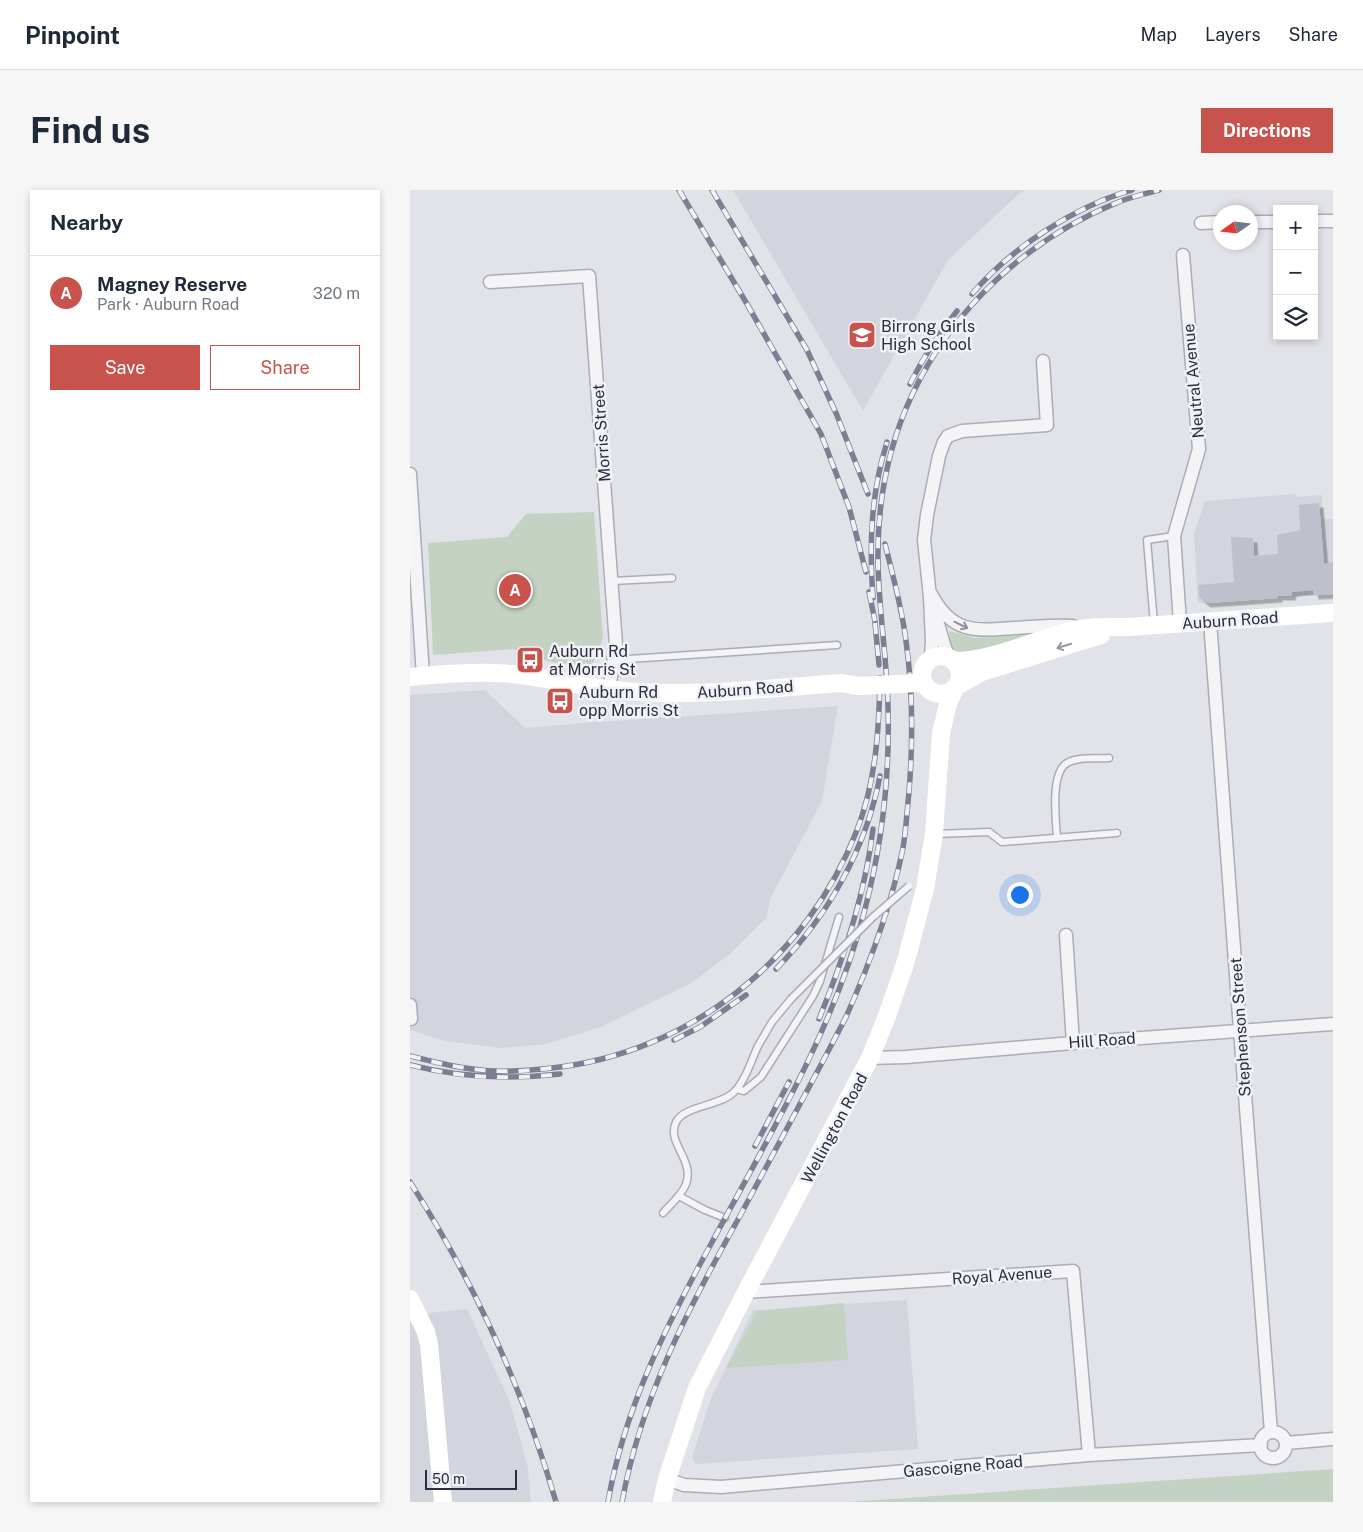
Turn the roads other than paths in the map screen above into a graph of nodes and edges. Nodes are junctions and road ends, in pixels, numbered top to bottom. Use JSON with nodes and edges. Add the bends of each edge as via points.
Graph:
{"nodes":[{"id":1,"x":1318,"y":221,"type":"edge"},
{"id":2,"x":1333,"y":221,"type":"edge"},
{"id":3,"x":1200,"y":222,"type":"dead end"},
{"id":4,"x":1213,"y":222,"type":"edge"},
{"id":5,"x":1258,"y":222,"type":"edge"},
{"id":6,"x":1273,"y":222,"type":"edge"},
{"id":7,"x":1183,"y":254,"type":"dead end"},
{"id":8,"x":490,"y":282,"type":"dead end"},
{"id":9,"x":1043,"y":361,"type":"dead end"},
{"id":10,"x":410,"y":474,"type":"edge"},
{"id":11,"x":1174,"y":536,"type":"junction"},
{"id":12,"x":672,"y":578,"type":"dead end"},
{"id":13,"x":612,"y":582,"type":"junction"},
{"id":14,"x":930,"y":594,"type":"junction"},
{"id":15,"x":1333,"y":613,"type":"edge"},
{"id":16,"x":1210,"y":621,"type":"junction"},
{"id":17,"x":1180,"y":623,"type":"junction"},
{"id":18,"x":1154,"y":625,"type":"junction"},
{"id":19,"x":1098,"y":626,"type":"junction"},
{"id":20,"x":1128,"y":627,"type":"junction"},
{"id":21,"x":837,"y":645,"type":"dead end"},
{"id":22,"x":614,"y":660,"type":"junction"},
{"id":23,"x":952,"y":660,"type":"junction"},
{"id":24,"x":416,"y":677,"type":"edge"},
{"id":25,"x":924,"y":677,"type":"junction"},
{"id":26,"x":956,"y":687,"type":"junction"},
{"id":27,"x":609,"y":690,"type":"junction"},
{"id":28,"x":941,"y":734,"type":"junction"},
{"id":29,"x":1109,"y":758,"type":"dead end"},
{"id":30,"x":1117,"y":833,"type":"dead end"},
{"id":31,"x":934,"y":834,"type":"junction"},
{"id":32,"x":1057,"y":838,"type":"junction"},
{"id":33,"x":917,"y":888,"type":"junction"},
{"id":34,"x":839,"y":917,"type":"dead end"},
{"id":35,"x":1066,"y":935,"type":"dead end"},
{"id":36,"x":410,"y":1005,"type":"edge"},
{"id":37,"x":411,"y":1019,"type":"edge"},
{"id":38,"x":1333,"y":1024,"type":"edge"},
{"id":39,"x":1240,"y":1030,"type":"junction"},
{"id":40,"x":1073,"y":1042,"type":"junction"},
{"id":41,"x":870,"y":1058,"type":"junction"},
{"id":42,"x":737,"y":1089,"type":"junction"},
{"id":43,"x":679,"y":1196,"type":"junction"},
{"id":44,"x":663,"y":1213,"type":"dead end"},
{"id":45,"x":725,"y":1218,"type":"dead end"},
{"id":46,"x":746,"y":1292,"type":"junction"},
{"id":47,"x":410,"y":1299,"type":"edge"},
{"id":48,"x":1271,"y":1432,"type":"junction"},
{"id":49,"x":1333,"y":1439,"type":"edge"},
{"id":50,"x":1286,"y":1443,"type":"junction"},
{"id":51,"x":1261,"y":1445,"type":"junction"},
{"id":52,"x":1089,"y":1455,"type":"junction"},
{"id":53,"x":667,"y":1478,"type":"junction"},
{"id":54,"x":443,"y":1502,"type":"edge"},
{"id":55,"x":662,"y":1502,"type":"edge"}],
"edges":[{"from":1,"to":2,"type":"street"},
{"from":3,"to":4,"type":"street"},
{"from":5,"to":6,"type":"street"},
{"from":7,"to":11,"type":"street","name":"Neutral Avenue","via":[[1199,449]]},
{"from":8,"to":13,"type":"street","name":"Morris Street","via":[[589,276]]},
{"from":9,"to":14,"type":"street","via":[[1047,425],[962,431],[948,436],[944,442],[924,540]]},
{"from":10,"to":24,"type":"street"},
{"from":11,"to":17,"type":"street","name":"Neutral Avenue"},
{"from":11,"to":18,"type":"lane","via":[[1147,540]]},
{"from":12,"to":13,"type":"lane"},
{"from":13,"to":22,"type":"street","name":"Morris Street"},
{"from":14,"to":19,"type":"street","name":"Auburn Road","one_way":true,"via":[[947,617],[969,629]]},
{"from":14,"to":23,"type":"street","via":[[944,646]]},
{"from":14,"to":25,"type":"street","via":[[932,642]]},
{"from":15,"to":16,"type":"main road","name":"Auburn Road"},
{"from":16,"to":17,"type":"main road","name":"Auburn Road"},
{"from":16,"to":39,"type":"street","name":"Stephenson Street"},
{"from":17,"to":18,"type":"main road","name":"Auburn Road"},
{"from":18,"to":20,"type":"main road","name":"Auburn Road"},
{"from":19,"to":20,"type":"main road","name":"Auburn Road"},
{"from":19,"to":23,"type":"main road","name":"Auburn Road","via":[[976,660]]},
{"from":20,"to":26,"type":"main road","name":"Auburn Road","one_way":true,"via":[[982,672]]},
{"from":21,"to":22,"type":"lane"},
{"from":22,"to":27,"type":"street","name":"Morris Street"},
{"from":23,"to":25,"type":"main road","via":[[937,657]]},
{"from":23,"to":26,"type":"main road","via":[[960,673]]},
{"from":24,"to":27,"type":"main road","name":"Auburn Road","via":[[485,672]]},
{"from":25,"to":26,"type":"main road","via":[[941,694]]},
{"from":25,"to":27,"type":"main road","name":"Auburn Road","bridge":true,"via":[[699,693]]},
{"from":25,"to":28,"type":"main road","name":"Wellington Road","via":[[935,703]]},
{"from":26,"to":28,"type":"main road","name":"Wellington Road","via":[[945,713]]},
{"from":28,"to":31,"type":"main road","name":"Wellington Road"},
{"from":29,"to":32,"type":"lane","via":[[1078,760],[1060,769],[1055,800]]},
{"from":30,"to":32,"type":"lane"},
{"from":31,"to":32,"type":"lane","via":[[989,832],[1002,842]]},
{"from":31,"to":33,"type":"main road","name":"Wellington Road"},
{"from":33,"to":41,"type":"main road","name":"Wellington Road","via":[[905,964]]},
{"from":33,"to":42,"type":"lane","bridge":true,"via":[[874,917],[791,999],[772,1022]]},
{"from":34,"to":42,"type":"lane","via":[[814,996],[761,1078],[744,1091]]},
{"from":35,"to":40,"type":"street"},
{"from":36,"to":37,"type":"street"},
{"from":38,"to":39,"type":"street","name":"Hill Road"},
{"from":39,"to":40,"type":"street","name":"Hill Road"},
{"from":39,"to":48,"type":"street","name":"Stephenson Street"},
{"from":40,"to":41,"type":"street","name":"Hill Road"},
{"from":41,"to":46,"type":"main road","name":"Wellington Road"},
{"from":42,"to":43,"type":"lane","via":[[724,1100],[688,1112],[677,1120],[674,1136],[689,1172]]},
{"from":43,"to":44,"type":"lane"},
{"from":43,"to":45,"type":"lane"},
{"from":46,"to":52,"type":"street","name":"Royal Avenue","via":[[1073,1271]]},
{"from":46,"to":53,"type":"main road","name":"Wellington Road","via":[[697,1388]]},
{"from":47,"to":54,"type":"main road","via":[[429,1344]]},
{"from":48,"to":50,"type":"street","via":[[1279,1433]]},
{"from":48,"to":51,"type":"street","via":[[1262,1438]]},
{"from":49,"to":50,"type":"street"},
{"from":50,"to":51,"type":"street","via":[[1284,1451],[1275,1457],[1267,1455]]},
{"from":51,"to":52,"type":"street","name":"Gascoigne Road"},
{"from":52,"to":53,"type":"street","name":"Gascoigne Road","via":[[721,1487],[684,1485]]},
{"from":53,"to":55,"type":"main road","name":"Wellington Road"}]}
